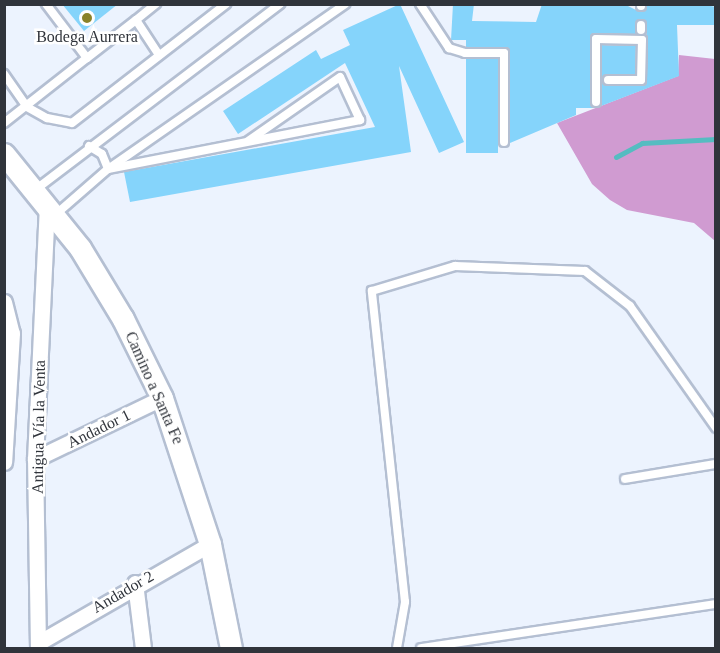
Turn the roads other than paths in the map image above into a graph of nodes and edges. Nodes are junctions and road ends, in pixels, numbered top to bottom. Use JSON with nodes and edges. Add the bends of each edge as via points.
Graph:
{"nodes":[{"id":1,"x":46,"y":4,"type":"edge"},
{"id":2,"x":156,"y":4,"type":"edge"},
{"id":3,"x":226,"y":4,"type":"edge"},
{"id":4,"x":280,"y":4,"type":"edge"},
{"id":5,"x":325,"y":4,"type":"edge"},
{"id":6,"x":345,"y":4,"type":"edge"},
{"id":7,"x":420,"y":4,"type":"edge"},
{"id":8,"x":425,"y":4,"type":"edge"},
{"id":9,"x":331,"y":13,"type":"junction"},
{"id":10,"x":428,"y":16,"type":"junction"},
{"id":11,"x":136,"y":20,"type":"junction"},
{"id":12,"x":159,"y":55,"type":"junction"},
{"id":13,"x":87,"y":58,"type":"junction"},
{"id":14,"x":4,"y":74,"type":"edge"},
{"id":15,"x":608,"y":80,"type":"dead end"},
{"id":16,"x":596,"y":102,"type":"dead end"},
{"id":17,"x":27,"y":107,"type":"junction"},
{"id":18,"x":4,"y":123,"type":"edge"},
{"id":19,"x":248,"y":141,"type":"junction"},
{"id":20,"x":504,"y":142,"type":"dead end"},
{"id":21,"x":89,"y":146,"type":"junction"},
{"id":22,"x":4,"y":154,"type":"edge"},
{"id":23,"x":108,"y":169,"type":"junction"},
{"id":24,"x":45,"y":204,"type":"junction"},
{"id":25,"x":4,"y":302,"type":"edge"},
{"id":26,"x":162,"y":398,"type":"junction"},
{"id":27,"x":716,"y":428,"type":"edge"},
{"id":28,"x":35,"y":459,"type":"junction"},
{"id":29,"x":4,"y":462,"type":"edge"},
{"id":30,"x":716,"y":464,"type":"edge"},
{"id":31,"x":625,"y":479,"type":"dead end"},
{"id":32,"x":210,"y":544,"type":"junction"},
{"id":33,"x":135,"y":583,"type":"junction"},
{"id":34,"x":716,"y":604,"type":"edge"},
{"id":35,"x":38,"y":646,"type":"edge"},
{"id":36,"x":143,"y":648,"type":"edge"},
{"id":37,"x":231,"y":648,"type":"edge"},
{"id":38,"x":397,"y":648,"type":"edge"},
{"id":39,"x":421,"y":648,"type":"edge"}],
"edges":[{"from":1,"to":13,"type":"lane"},
{"from":2,"to":11,"type":"lane"},
{"from":3,"to":12,"type":"lane"},
{"from":4,"to":21,"type":"lane"},
{"from":5,"to":9,"type":"lane"},
{"from":6,"to":9,"type":"lane"},
{"from":7,"to":10,"type":"lane"},
{"from":8,"to":10,"type":"lane"},
{"from":9,"to":23,"type":"lane"},
{"from":10,"to":20,"type":"lane","via":[[449,48],[465,53],[504,53]]},
{"from":11,"to":12,"type":"lane"},
{"from":11,"to":13,"type":"lane"},
{"from":12,"to":17,"type":"lane","via":[[72,123],[47,118]]},
{"from":13,"to":17,"type":"lane"},
{"from":14,"to":17,"type":"lane"},
{"from":15,"to":16,"type":"lane","via":[[642,80],[642,40],[596,39]]},
{"from":17,"to":18,"type":"lane"},
{"from":19,"to":19,"type":"lane","via":[[338,124],[360,120],[340,77]]},
{"from":19,"to":23,"type":"lane"},
{"from":21,"to":23,"type":"lane","via":[[102,154]]},
{"from":21,"to":24,"type":"lane"},
{"from":22,"to":24,"type":"main road","name":"Camino a Santa Fe"},
{"from":23,"to":24,"type":"lane"},
{"from":24,"to":26,"type":"main road","name":"Camino a Santa Fe","via":[[123,319]]},
{"from":24,"to":28,"type":"street","name":"Antigua Vía la Venta"},
{"from":25,"to":29,"type":"street","via":[[12,333]]},
{"from":26,"to":28,"type":"street","name":"Andador 1"},
{"from":26,"to":32,"type":"main road","name":"Camino a Santa Fe"},
{"from":27,"to":38,"type":"lane","via":[[630,306],[585,271],[455,266],[372,291],[405,602]]},
{"from":28,"to":35,"type":"street","name":"Antigua Vía la Venta"},
{"from":30,"to":31,"type":"lane"},
{"from":32,"to":33,"type":"street","name":"Andador 2"},
{"from":32,"to":37,"type":"main road","name":"Camino a Santa Fe"},
{"from":33,"to":35,"type":"street","name":"Andador 2"},
{"from":33,"to":36,"type":"street"},
{"from":34,"to":39,"type":"lane"}]}
